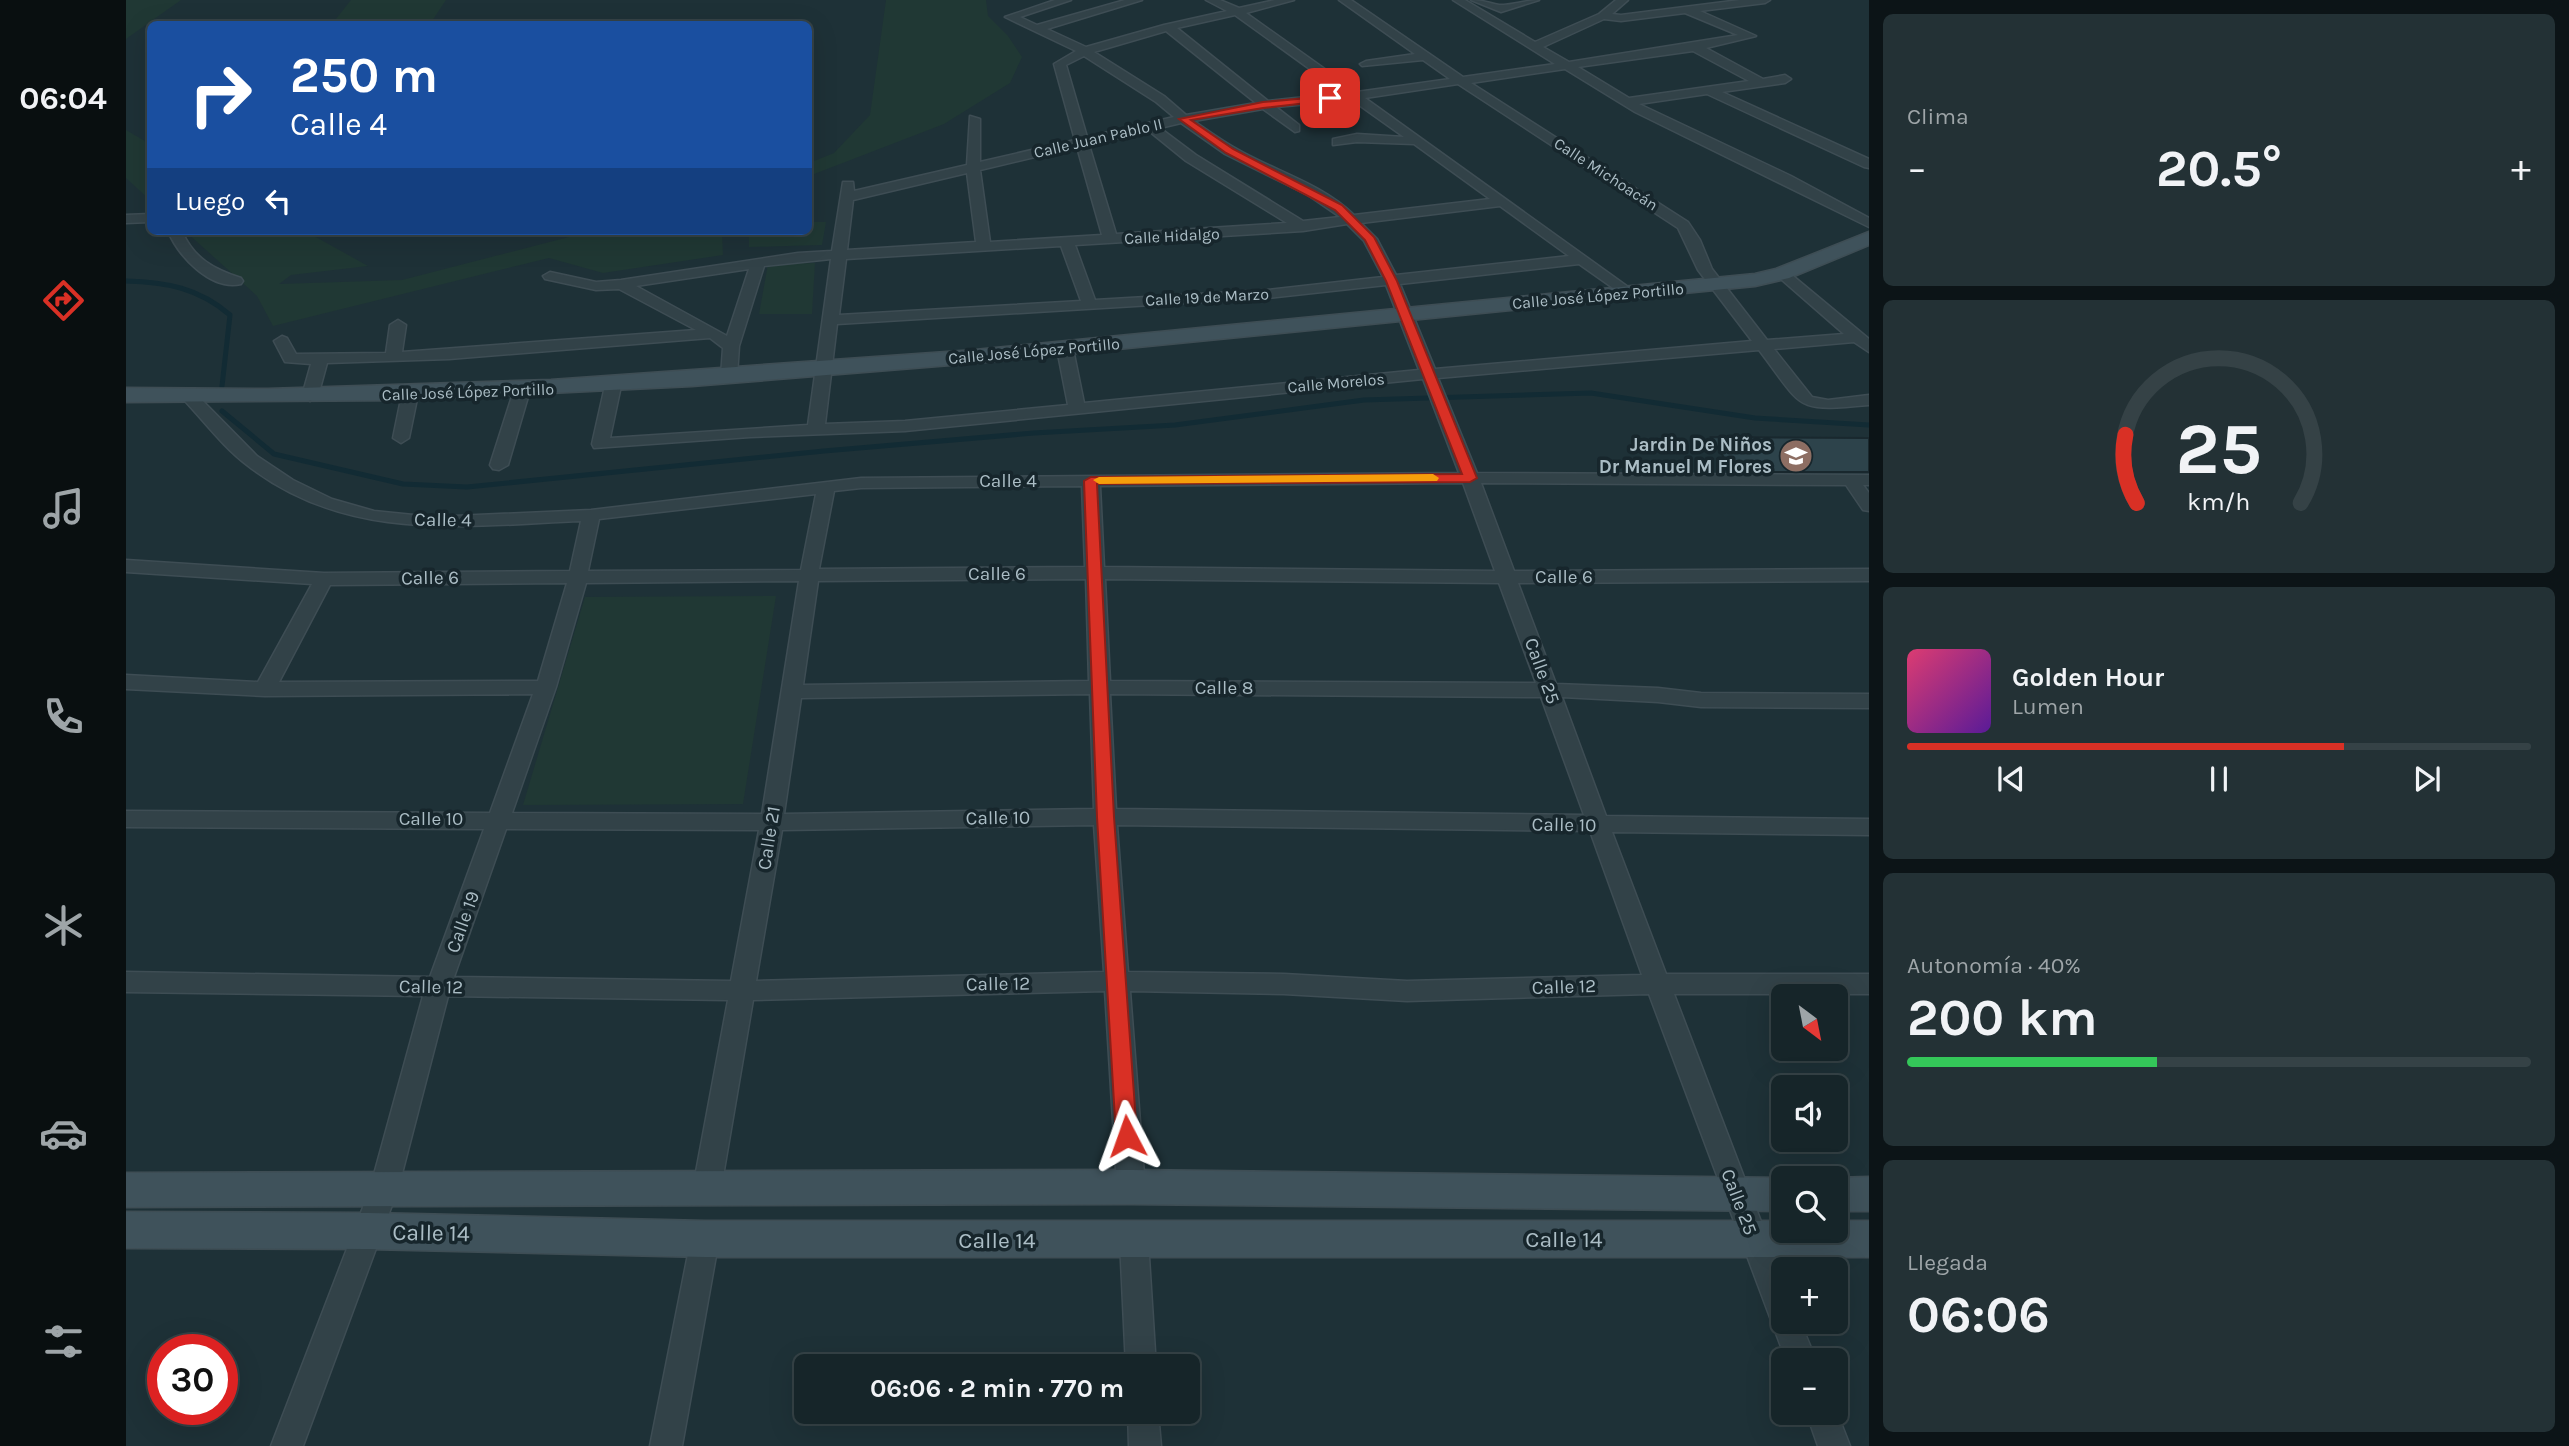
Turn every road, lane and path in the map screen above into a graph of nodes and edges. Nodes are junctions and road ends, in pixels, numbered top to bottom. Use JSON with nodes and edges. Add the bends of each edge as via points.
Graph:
{"nodes":[{"id":1,"x":1065,"y":0,"type":"edge"},
{"id":2,"x":1137,"y":0,"type":"edge"},
{"id":3,"x":1211,"y":0,"type":"edge"},
{"id":4,"x":1289,"y":0,"type":"edge"},
{"id":5,"x":1344,"y":0,"type":"edge"},
{"id":6,"x":1476,"y":0,"type":"edge"},
{"id":7,"x":1534,"y":0,"type":"edge"},
{"id":8,"x":1623,"y":0,"type":"edge"},
{"id":9,"x":1765,"y":0,"type":"edge"},
{"id":10,"x":1462,"y":1,"type":"edge"},
{"id":11,"x":1686,"y":9,"type":"junction"},
{"id":12,"x":1235,"y":10,"type":"junction"},
{"id":13,"x":1603,"y":16,"type":"junction"},
{"id":14,"x":1168,"y":27,"type":"junction"},
{"id":15,"x":1036,"y":29,"type":"junction"},
{"id":16,"x":1535,"y":46,"type":"junction"},
{"id":17,"x":1695,"y":47,"type":"junction"},
{"id":18,"x":1085,"y":51,"type":"junction"},
{"id":19,"x":1425,"y":56,"type":"junction"},
{"id":20,"x":1366,"y":64,"type":"dead end"},
{"id":21,"x":1566,"y":64,"type":"junction"},
{"id":22,"x":1785,"y":79,"type":"dead end"},
{"id":23,"x":1461,"y":81,"type":"junction"},
{"id":24,"x":1762,"y":83,"type":"junction"},
{"id":25,"x":1711,"y":92,"type":"junction"},
{"id":26,"x":1353,"y":96,"type":"junction"},
{"id":27,"x":1627,"y":102,"type":"junction"},
{"id":28,"x":1263,"y":105,"type":"junction"},
{"id":29,"x":974,"y":119,"type":"dead end"},
{"id":30,"x":1183,"y":119,"type":"junction"},
{"id":31,"x":1149,"y":125,"type":"junction"},
{"id":32,"x":1295,"y":128,"type":"dead end"},
{"id":33,"x":1416,"y":140,"type":"junction"},
{"id":34,"x":1082,"y":142,"type":"junction"},
{"id":35,"x":1337,"y":142,"type":"dead end"},
{"id":36,"x":1866,"y":160,"type":"edge"},
{"id":37,"x":973,"y":166,"type":"junction"},
{"id":38,"x":1503,"y":202,"type":"junction"},
{"id":39,"x":147,"y":218,"type":"edge"},
{"id":40,"x":126,"y":219,"type":"edge"},
{"id":41,"x":1353,"y":221,"type":"junction"},
{"id":42,"x":1303,"y":227,"type":"junction"},
{"id":43,"x":176,"y":235,"type":"edge"},
{"id":44,"x":1867,"y":237,"type":"edge"},
{"id":45,"x":1110,"y":239,"type":"junction"},
{"id":46,"x":1066,"y":241,"type":"junction"},
{"id":47,"x":984,"y":247,"type":"junction"},
{"id":48,"x":839,"y":256,"type":"junction"},
{"id":49,"x":1583,"y":259,"type":"junction"},
{"id":50,"x":758,"y":263,"type":"junction"},
{"id":51,"x":1782,"y":274,"type":"junction"},
{"id":52,"x":550,"y":276,"type":"dead end"},
{"id":53,"x":236,"y":281,"type":"dead end"},
{"id":54,"x":1392,"y":281,"type":"junction"},
{"id":55,"x":621,"y":284,"type":"junction"},
{"id":56,"x":1715,"y":285,"type":"junction"},
{"id":57,"x":1628,"y":292,"type":"junction"},
{"id":58,"x":1089,"y":303,"type":"junction"},
{"id":59,"x":1405,"y":314,"type":"junction"},
{"id":60,"x":831,"y":320,"type":"junction"},
{"id":61,"x":398,"y":325,"type":"dead end"},
{"id":62,"x":713,"y":333,"type":"junction"},
{"id":63,"x":282,"y":341,"type":"dead end"},
{"id":64,"x":1863,"y":342,"type":"edge"},
{"id":65,"x":731,"y":346,"type":"junction"},
{"id":66,"x":1762,"y":346,"type":"junction"},
{"id":67,"x":1065,"y":349,"type":"junction"},
{"id":68,"x":393,"y":357,"type":"junction"},
{"id":69,"x":320,"y":359,"type":"junction"},
{"id":70,"x":823,"y":369,"type":"junction"},
{"id":71,"x":729,"y":376,"type":"junction"},
{"id":72,"x":1431,"y":379,"type":"junction"},
{"id":73,"x":614,"y":386,"type":"junction"},
{"id":74,"x":522,"y":390,"type":"junction"},
{"id":75,"x":410,"y":394,"type":"junction"},
{"id":76,"x":126,"y":395,"type":"edge"},
{"id":77,"x":189,"y":396,"type":"junction"},
{"id":78,"x":310,"y":396,"type":"junction"},
{"id":79,"x":1869,"y":400,"type":"edge"},
{"id":80,"x":1077,"y":407,"type":"junction"},
{"id":81,"x":816,"y":429,"type":"junction"},
{"id":82,"x":401,"y":438,"type":"dead end"},
{"id":83,"x":499,"y":465,"type":"dead end"},
{"id":84,"x":1470,"y":478,"type":"junction"},
{"id":85,"x":1860,"y":480,"type":"edge"},
{"id":86,"x":1091,"y":481,"type":"junction"},
{"id":87,"x":826,"y":488,"type":"junction"},
{"id":88,"x":1869,"y":506,"type":"edge"},
{"id":89,"x":591,"y":515,"type":"junction"},
{"id":90,"x":126,"y":566,"type":"edge"},
{"id":91,"x":1094,"y":573,"type":"junction"},
{"id":92,"x":808,"y":575,"type":"junction"},
{"id":93,"x":1869,"y":575,"type":"edge"},
{"id":94,"x":578,"y":576,"type":"junction"},
{"id":95,"x":1507,"y":577,"type":"junction"},
{"id":96,"x":324,"y":579,"type":"junction"},
{"id":97,"x":128,"y":686,"type":"edge"},
{"id":98,"x":546,"y":687,"type":"junction"},
{"id":99,"x":1100,"y":687,"type":"junction"},
{"id":100,"x":265,"y":689,"type":"junction"},
{"id":101,"x":1869,"y":689,"type":"edge"},
{"id":102,"x":1549,"y":690,"type":"junction"},
{"id":103,"x":790,"y":692,"type":"junction"},
{"id":104,"x":1658,"y":695,"type":"junction"},
{"id":105,"x":1869,"y":701,"type":"edge"},
{"id":106,"x":1105,"y":817,"type":"junction"},
{"id":107,"x":126,"y":819,"type":"edge"},
{"id":108,"x":501,"y":819,"type":"junction"},
{"id":109,"x":772,"y":822,"type":"junction"},
{"id":110,"x":1599,"y":825,"type":"junction"},
{"id":111,"x":1869,"y":827,"type":"edge"},
{"id":112,"x":1115,"y":981,"type":"junction"},
{"id":113,"x":126,"y":982,"type":"edge"},
{"id":114,"x":1658,"y":984,"type":"junction"},
{"id":115,"x":1869,"y":984,"type":"edge"},
{"id":116,"x":438,"y":988,"type":"junction"},
{"id":117,"x":742,"y":990,"type":"junction"},
{"id":118,"x":1130,"y":1187,"type":"junction"},
{"id":119,"x":707,"y":1188,"type":"junction"},
{"id":120,"x":126,"y":1189,"type":"edge"},
{"id":121,"x":384,"y":1189,"type":"junction"},
{"id":122,"x":1735,"y":1194,"type":"junction"},
{"id":123,"x":1771,"y":1194,"type":"edge"},
{"id":124,"x":1848,"y":1194,"type":"edge"},
{"id":125,"x":1869,"y":1194,"type":"edge"},
{"id":126,"x":126,"y":1230,"type":"edge"},
{"id":127,"x":369,"y":1231,"type":"junction"},
{"id":128,"x":1753,"y":1238,"type":"junction"},
{"id":129,"x":705,"y":1239,"type":"junction"},
{"id":130,"x":1869,"y":1239,"type":"edge"},
{"id":131,"x":1134,"y":1241,"type":"junction"},
{"id":132,"x":1771,"y":1285,"type":"edge"},
{"id":133,"x":1139,"y":1354,"type":"edge"},
{"id":134,"x":1143,"y":1424,"type":"edge"},
{"id":135,"x":1826,"y":1425,"type":"edge"},
{"id":136,"x":287,"y":1446,"type":"edge"},
{"id":137,"x":666,"y":1446,"type":"edge"},
{"id":138,"x":1144,"y":1446,"type":"edge"},
{"id":139,"x":1835,"y":1446,"type":"edge"}],
"edges":[{"from":1,"to":15,"type":"street","name":"Calle 25","via":[[1010,17]]},
{"from":2,"to":15,"type":"street"},
{"from":3,"to":12,"type":"street"},
{"from":4,"to":12,"type":"street"},
{"from":5,"to":19,"type":"street","name":"Calle Michoacán"},
{"from":6,"to":7,"type":"street","via":[[1501,9]]},
{"from":8,"to":13,"type":"street"},
{"from":9,"to":11,"type":"street"},
{"from":10,"to":16,"type":"street"},
{"from":11,"to":13,"type":"street","via":[[1622,18]]},
{"from":11,"to":17,"type":"street","name":"Calle Juan Pablo II","via":[[1749,36]]},
{"from":12,"to":14,"type":"street"},
{"from":12,"to":26,"type":"street"},
{"from":13,"to":16,"type":"street"},
{"from":14,"to":18,"type":"street"},
{"from":14,"to":28,"type":"street"},
{"from":15,"to":18,"type":"street","name":"Calle 25"},
{"from":16,"to":21,"type":"street"},
{"from":17,"to":21,"type":"street","name":"Calle Juan Pablo II"},
{"from":17,"to":24,"type":"street"},
{"from":18,"to":30,"type":"street","name":"Calle 25"},
{"from":18,"to":34,"type":"street","via":[[1060,64]]},
{"from":19,"to":20,"type":"street"},
{"from":19,"to":23,"type":"street","name":"Calle Michoacán"},
{"from":21,"to":23,"type":"street","name":"Calle Juan Pablo II"},
{"from":21,"to":27,"type":"street"},
{"from":22,"to":24,"type":"street"},
{"from":23,"to":26,"type":"street","name":"Calle Juan Pablo II"},
{"from":23,"to":56,"type":"street","name":"Calle Michoacán","via":[[1683,225]]},
{"from":24,"to":25,"type":"street"},
{"from":25,"to":27,"type":"street"},
{"from":25,"to":36,"type":"street"},
{"from":26,"to":28,"type":"street","name":"Calle Juan Pablo II"},
{"from":26,"to":33,"type":"street"},
{"from":27,"to":44,"type":"street"},
{"from":28,"to":30,"type":"street","name":"Calle Juan Pablo II"},
{"from":28,"to":32,"type":"street"},
{"from":29,"to":37,"type":"street"},
{"from":30,"to":31,"type":"street","name":"Calle Juan Pablo II"},
{"from":30,"to":41,"type":"street","name":"Calle 25","via":[[1230,151],[1313,192]]},
{"from":31,"to":34,"type":"street","name":"Calle Juan Pablo II"},
{"from":31,"to":42,"type":"street","via":[[1191,158]]},
{"from":33,"to":35,"type":"street","via":[[1357,137]]},
{"from":33,"to":38,"type":"street"},
{"from":34,"to":37,"type":"street","name":"Calle Juan Pablo II"},
{"from":34,"to":45,"type":"street"},
{"from":37,"to":47,"type":"street"},
{"from":37,"to":48,"type":"street","name":"Calle Juan Pablo II","via":[[848,190]]},
{"from":38,"to":41,"type":"street","name":"Calle Hidalgo"},
{"from":38,"to":49,"type":"street"},
{"from":39,"to":40,"type":"street"},
{"from":41,"to":42,"type":"street","name":"Calle Hidalgo"},
{"from":41,"to":54,"type":"street","name":"Calle 25","via":[[1370,239]]},
{"from":42,"to":45,"type":"street","name":"Calle Hidalgo"},
{"from":43,"to":53,"type":"street","via":[[180,246],[203,270]]},
{"from":44,"to":51,"type":"main road","name":"Calle José López Portillo"},
{"from":45,"to":46,"type":"street","name":"Calle Hidalgo"},
{"from":46,"to":47,"type":"street","name":"Calle Hidalgo"},
{"from":46,"to":58,"type":"street"},
{"from":47,"to":48,"type":"street","name":"Calle Hidalgo"},
{"from":48,"to":50,"type":"street","name":"Calle Hidalgo"},
{"from":48,"to":60,"type":"street"},
{"from":49,"to":54,"type":"street","name":"Calle 19 de Marzo"},
{"from":49,"to":57,"type":"street"},
{"from":50,"to":55,"type":"street","name":"Calle Hidalgo"},
{"from":50,"to":65,"type":"street"},
{"from":51,"to":56,"type":"main road","name":"Calle José López Portillo"},
{"from":51,"to":64,"type":"street"},
{"from":52,"to":55,"type":"street","name":"Calle Hidalgo","via":[[596,286]]},
{"from":54,"to":58,"type":"street","name":"Calle 19 de Marzo","via":[[1267,294]]},
{"from":54,"to":59,"type":"street","name":"Calle 25"},
{"from":55,"to":62,"type":"street"},
{"from":56,"to":57,"type":"main road","name":"Calle José López Portillo"},
{"from":56,"to":66,"type":"street","name":"Calle Michoacán"},
{"from":57,"to":59,"type":"main road","name":"Calle José López Portillo"},
{"from":58,"to":60,"type":"street","name":"Calle 19 de Marzo"},
{"from":59,"to":67,"type":"main road","name":"Calle José López Portillo"},
{"from":59,"to":72,"type":"street","name":"Calle 25"},
{"from":60,"to":70,"type":"street"},
{"from":61,"to":68,"type":"street"},
{"from":62,"to":65,"type":"street"},
{"from":62,"to":68,"type":"street"},
{"from":63,"to":69,"type":"street","via":[[291,359]]},
{"from":64,"to":66,"type":"street","name":"Calle Morelos"},
{"from":65,"to":71,"type":"street"},
{"from":66,"to":72,"type":"street","name":"Calle Morelos"},
{"from":66,"to":79,"type":"street","name":"Calle Michoacán","via":[[1812,404]]},
{"from":67,"to":70,"type":"main road","name":"Calle José López Portillo"},
{"from":67,"to":80,"type":"street"},
{"from":68,"to":69,"type":"street"},
{"from":69,"to":78,"type":"street"},
{"from":70,"to":71,"type":"main road","name":"Calle José López Portillo"},
{"from":70,"to":81,"type":"street"},
{"from":71,"to":73,"type":"main road","name":"Calle José López Portillo"},
{"from":72,"to":80,"type":"street","name":"Calle Morelos"},
{"from":72,"to":84,"type":"street","name":"Calle 25"},
{"from":73,"to":74,"type":"main road","name":"Calle José López Portillo"},
{"from":73,"to":81,"type":"street","name":"Calle Morelos","via":[[600,444]]},
{"from":74,"to":75,"type":"main road","name":"Calle José López Portillo"},
{"from":74,"to":83,"type":"street"},
{"from":75,"to":78,"type":"main road","name":"Calle José López Portillo"},
{"from":75,"to":82,"type":"street"},
{"from":76,"to":77,"type":"main road","name":"Calle José López Portillo"},
{"from":77,"to":78,"type":"main road","name":"Calle José López Portillo"},
{"from":77,"to":89,"type":"street","name":"Calle 4","via":[[251,460],[326,503],[373,516],[433,522]]},
{"from":80,"to":81,"type":"street","name":"Calle Morelos","via":[[905,426]]},
{"from":84,"to":85,"type":"street","name":"Calle 4"},
{"from":84,"to":86,"type":"street","name":"Calle 4"},
{"from":84,"to":95,"type":"street","name":"Calle 25"},
{"from":85,"to":88,"type":"street"},
{"from":86,"to":87,"type":"street","name":"Calle 4","via":[[873,483]]},
{"from":86,"to":91,"type":"street"},
{"from":87,"to":89,"type":"street","name":"Calle 4"},
{"from":87,"to":92,"type":"street","name":"Calle 21"},
{"from":89,"to":94,"type":"street","name":"Calle 19"},
{"from":90,"to":96,"type":"street","name":"Calle 6"},
{"from":91,"to":92,"type":"street","name":"Calle 6"},
{"from":91,"to":95,"type":"street","name":"Calle 6"},
{"from":91,"to":99,"type":"street"},
{"from":92,"to":94,"type":"street","name":"Calle 6"},
{"from":92,"to":103,"type":"street","name":"Calle 21"},
{"from":93,"to":95,"type":"street","name":"Calle 6"},
{"from":94,"to":96,"type":"street","name":"Calle 6"},
{"from":94,"to":98,"type":"street","name":"Calle 19"},
{"from":95,"to":102,"type":"street","name":"Calle 25"},
{"from":96,"to":100,"type":"street"},
{"from":97,"to":100,"type":"street"},
{"from":98,"to":100,"type":"street"},
{"from":98,"to":108,"type":"street","name":"Calle 19"},
{"from":99,"to":102,"type":"street","name":"Calle 8"},
{"from":99,"to":103,"type":"street","name":"Calle 8"},
{"from":99,"to":106,"type":"street"},
{"from":101,"to":104,"type":"street","name":"Calle 8","via":[[1696,688]]},
{"from":102,"to":104,"type":"street","name":"Calle 8"},
{"from":102,"to":110,"type":"street","name":"Calle 25"},
{"from":103,"to":109,"type":"street","name":"Calle 21"},
{"from":104,"to":105,"type":"street","name":"Calle 8","via":[[1701,700]]},
{"from":106,"to":109,"type":"street","name":"Calle 10"},
{"from":106,"to":110,"type":"street","name":"Calle 10"},
{"from":106,"to":112,"type":"street"},
{"from":107,"to":108,"type":"street","name":"Calle 10"},
{"from":108,"to":109,"type":"street","name":"Calle 10"},
{"from":108,"to":116,"type":"street","name":"Calle 19"},
{"from":109,"to":117,"type":"street","name":"Calle 21"},
{"from":110,"to":111,"type":"street","name":"Calle 10"},
{"from":110,"to":114,"type":"street","name":"Calle 25"},
{"from":112,"to":114,"type":"street","name":"Calle 12","via":[[1407,991]]},
{"from":112,"to":117,"type":"street","name":"Calle 12"},
{"from":112,"to":118,"type":"street"},
{"from":113,"to":116,"type":"street","name":"Calle 12"},
{"from":114,"to":115,"type":"street","name":"Calle 12"},
{"from":114,"to":122,"type":"street","name":"Calle 25"},
{"from":116,"to":117,"type":"street","name":"Calle 12"},
{"from":116,"to":121,"type":"street","name":"Calle 19"},
{"from":117,"to":119,"type":"street","name":"Calle 21"},
{"from":118,"to":119,"type":"main road"},
{"from":118,"to":122,"type":"main road"},
{"from":119,"to":121,"type":"main road"},
{"from":120,"to":121,"type":"main road"},
{"from":121,"to":127,"type":"street","name":"Calle 19"},
{"from":122,"to":123,"type":"main road"},
{"from":122,"to":128,"type":"street","name":"Calle 25"},
{"from":124,"to":125,"type":"main road"},
{"from":126,"to":127,"type":"main road","name":"Calle 14"},
{"from":127,"to":129,"type":"main road","name":"Calle 14"},
{"from":127,"to":136,"type":"street","name":"Calle 19"},
{"from":128,"to":130,"type":"main road","name":"Calle 14"},
{"from":128,"to":131,"type":"main road","name":"Calle 14"},
{"from":128,"to":132,"type":"street","name":"Calle 25"},
{"from":129,"to":131,"type":"main road","name":"Calle 14"},
{"from":129,"to":137,"type":"street"},
{"from":131,"to":133,"type":"street"},
{"from":134,"to":138,"type":"street"},
{"from":135,"to":139,"type":"street"}]}
